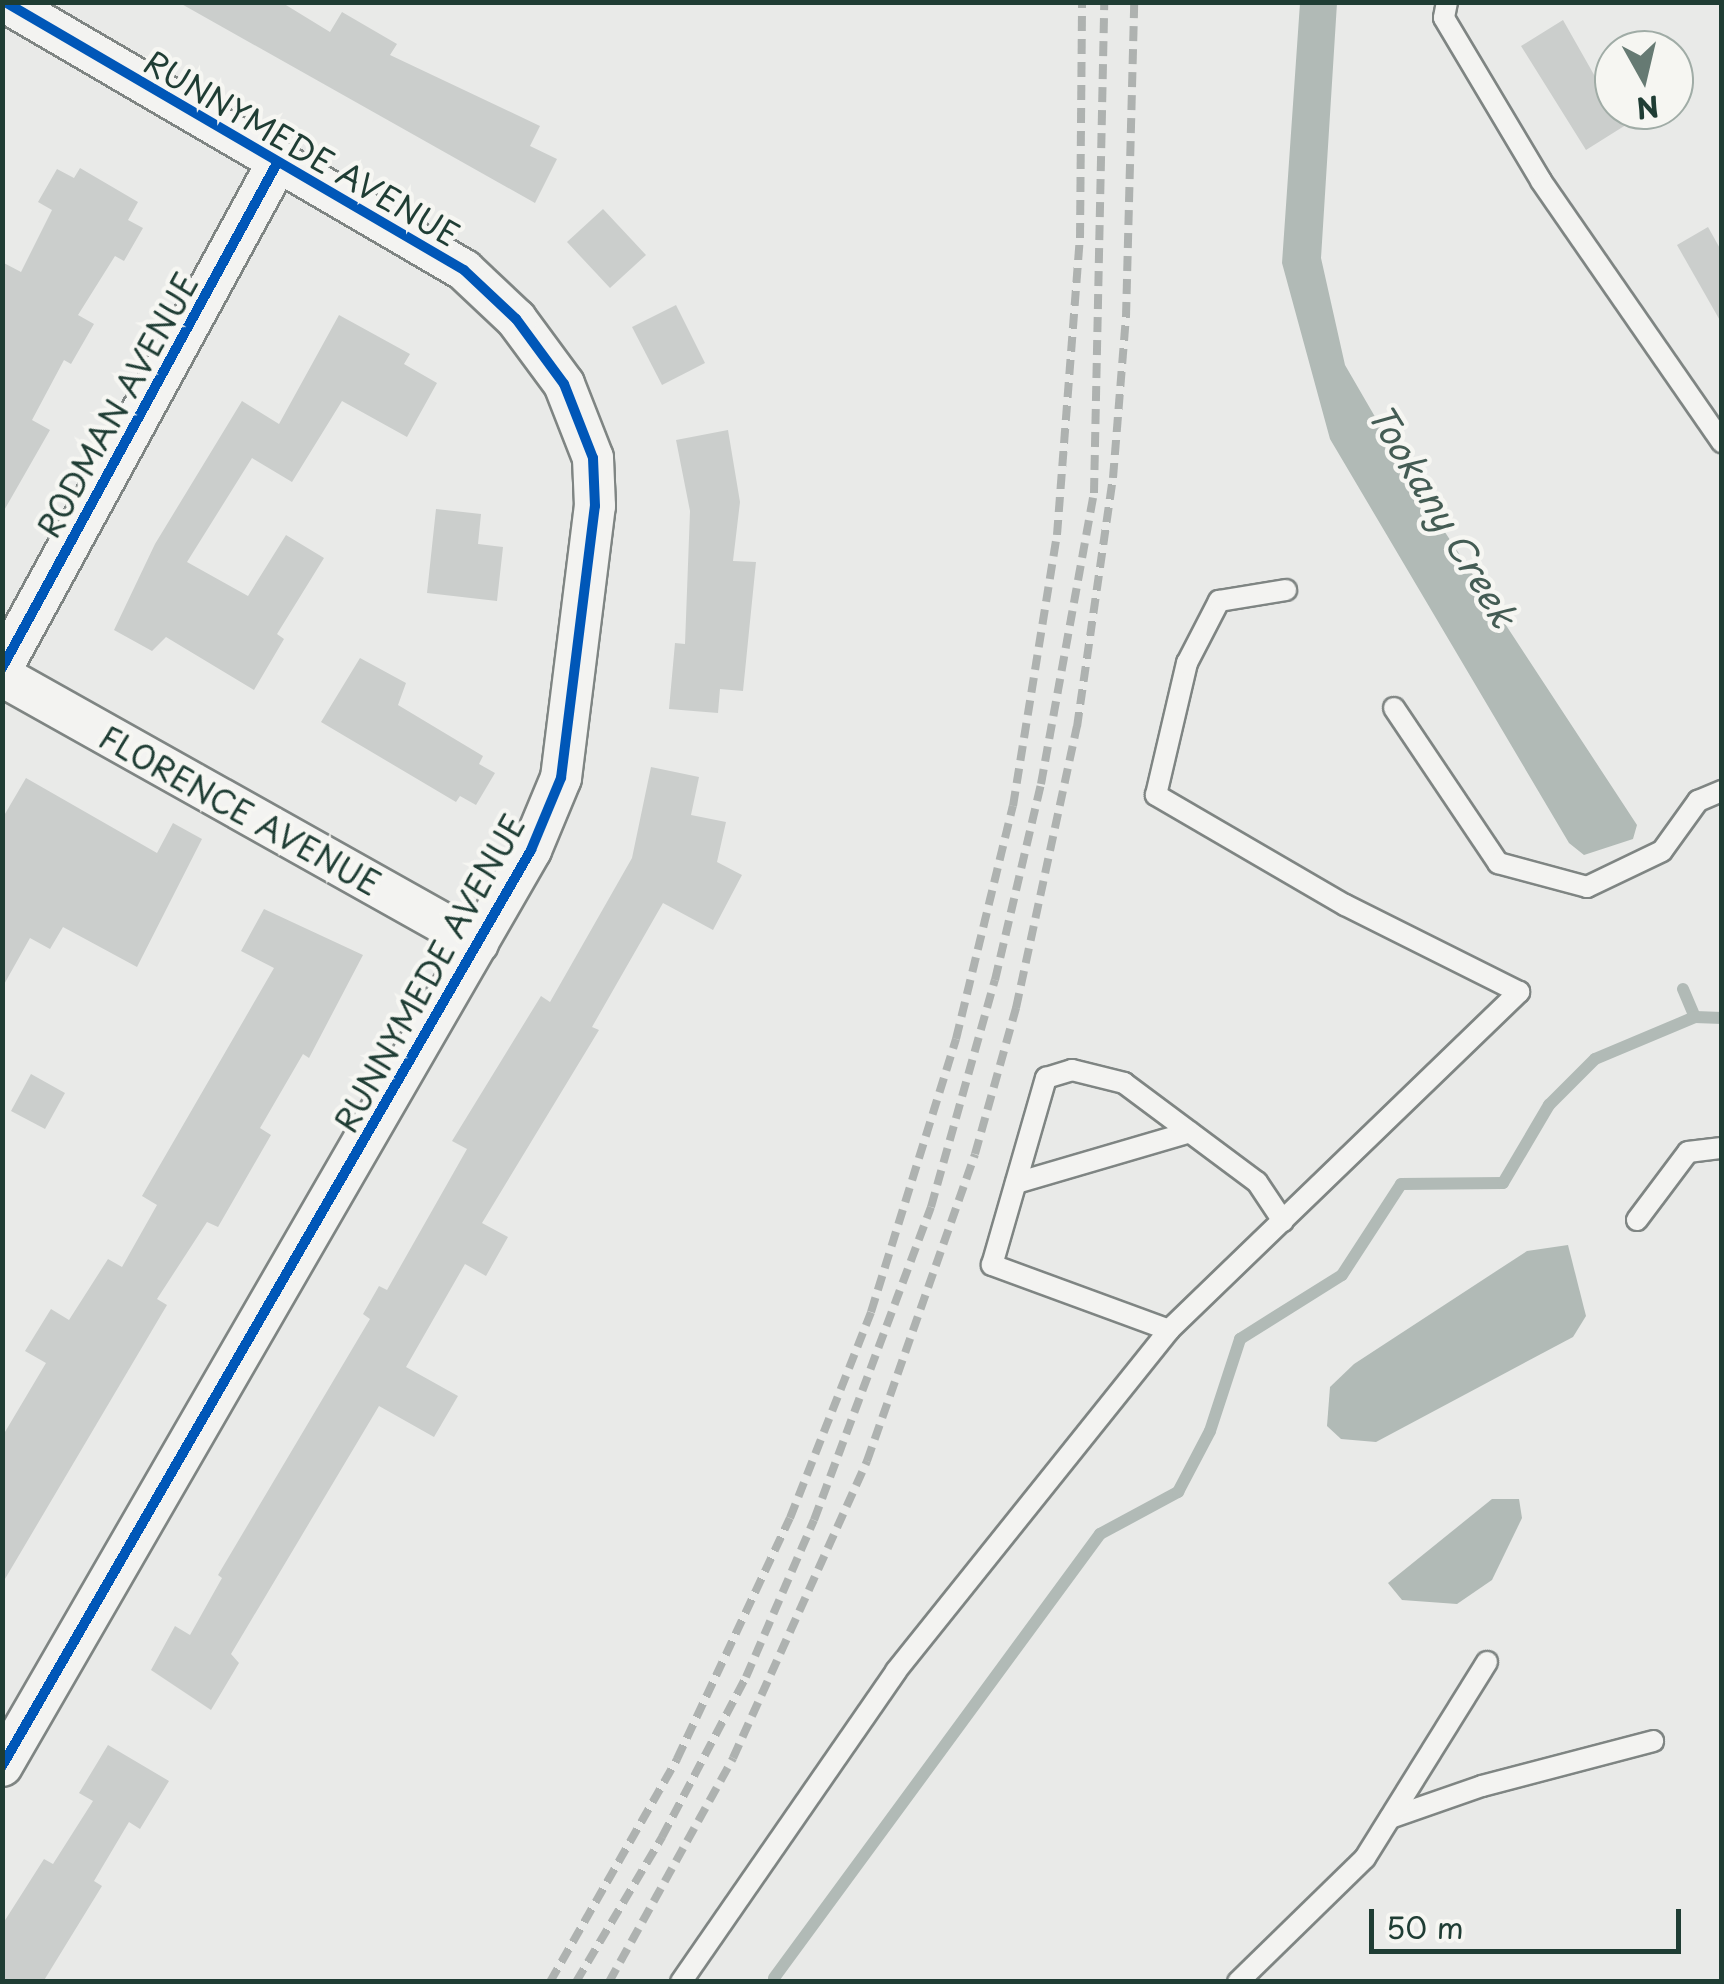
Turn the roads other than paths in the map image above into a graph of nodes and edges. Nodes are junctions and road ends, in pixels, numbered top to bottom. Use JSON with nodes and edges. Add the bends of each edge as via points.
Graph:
{"nodes":[{"id":1,"x":5,"y":2,"type":"edge"},
{"id":2,"x":1447,"y":2,"type":"edge"},
{"id":3,"x":276,"y":166,"type":"junction"},
{"id":4,"x":1722,"y":442,"type":"edge"},
{"id":5,"x":1286,"y":590,"type":"dead end"},
{"id":6,"x":2,"y":668,"type":"edge"},
{"id":7,"x":2,"y":676,"type":"edge"},
{"id":8,"x":1394,"y":708,"type":"dead end"},
{"id":9,"x":1722,"y":791,"type":"edge"},
{"id":10,"x":478,"y":944,"type":"junction"},
{"id":11,"x":1190,"y":1132,"type":"junction"},
{"id":12,"x":1722,"y":1148,"type":"edge"},
{"id":13,"x":1016,"y":1183,"type":"junction"},
{"id":14,"x":1637,"y":1220,"type":"dead end"},
{"id":15,"x":1282,"y":1221,"type":"junction"},
{"id":16,"x":1168,"y":1330,"type":"junction"},
{"id":17,"x":1488,"y":1662,"type":"dead end"},
{"id":18,"x":1652,"y":1741,"type":"dead end"},
{"id":19,"x":2,"y":1766,"type":"edge"},
{"id":20,"x":1390,"y":1818,"type":"junction"},
{"id":21,"x":681,"y":1982,"type":"edge"},
{"id":22,"x":1238,"y":1982,"type":"edge"}],
"edges":[{"from":1,"to":3,"type":"street","name":"RUNNYMEDE AVENUE"},
{"from":2,"to":4,"type":"lane","via":[[1444,18],[1541,181]]},
{"from":3,"to":6,"type":"street","name":"RODMAN AVENUE"},
{"from":3,"to":10,"type":"street","name":"RUNNYMEDE AVENUE","via":[[464,270],[516,319],[564,384],[592,458],[594,553],[561,778],[531,850]]},
{"from":5,"to":15,"type":"lane","via":[[1219,602],[1187,664],[1156,796],[1346,905],[1520,992]]},
{"from":7,"to":10,"type":"street","name":"FLORENCE AVENUE"},
{"from":8,"to":9,"type":"lane","via":[[1498,863],[1587,887],[1662,851],[1698,802]]},
{"from":10,"to":19,"type":"street","name":"RUNNYMEDE AVENUE"},
{"from":11,"to":13,"type":"lane"},
{"from":11,"to":13,"type":"lane","via":[[1124,1083],[1072,1070],[1046,1078]]},
{"from":11,"to":15,"type":"lane","via":[[1257,1182]]},
{"from":12,"to":14,"type":"lane","via":[[1688,1152]]},
{"from":13,"to":16,"type":"lane","via":[[992,1265]]},
{"from":15,"to":16,"type":"lane"},
{"from":16,"to":21,"type":"lane","via":[[896,1671]]},
{"from":17,"to":20,"type":"lane"},
{"from":18,"to":20,"type":"lane"},
{"from":20,"to":22,"type":"lane","via":[[1364,1858]]}]}
